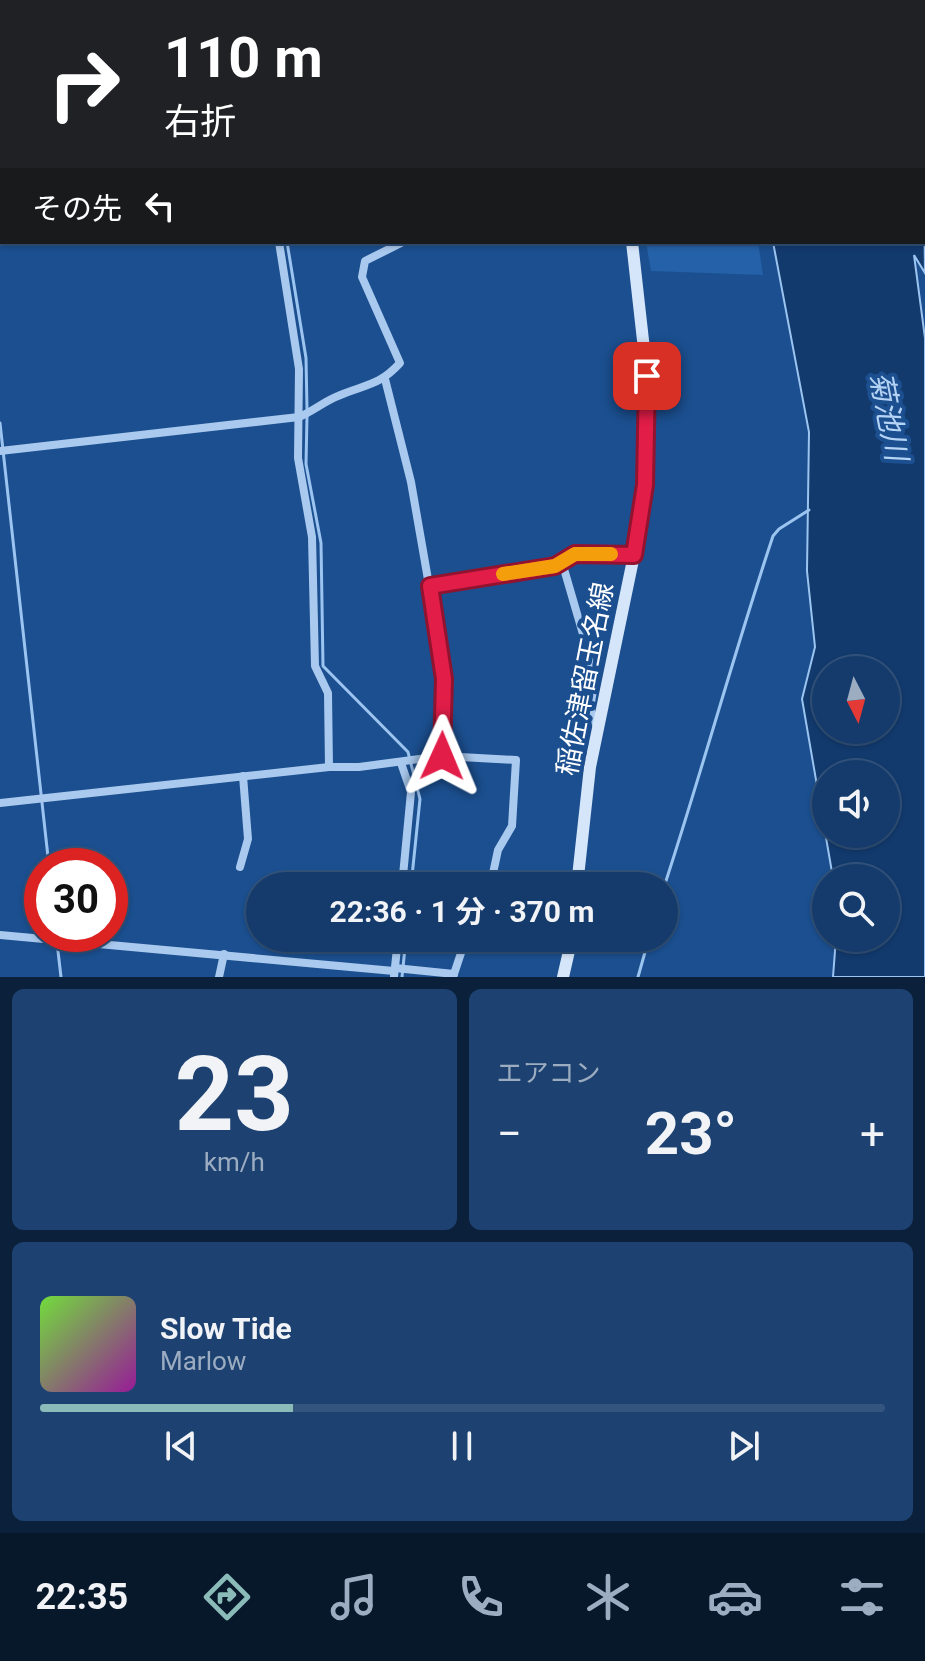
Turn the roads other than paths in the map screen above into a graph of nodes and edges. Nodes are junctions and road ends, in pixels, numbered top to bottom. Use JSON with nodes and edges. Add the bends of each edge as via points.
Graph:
{"nodes":[{"id":1,"x":279,"y":244,"type":"edge"},
{"id":2,"x":399,"y":244,"type":"edge"},
{"id":3,"x":632,"y":244,"type":"edge"},
{"id":4,"x":385,"y":379,"type":"junction"},
{"id":5,"x":299,"y":417,"type":"junction"},
{"id":6,"x":0,"y":451,"type":"edge"},
{"id":7,"x":634,"y":555,"type":"junction"},
{"id":8,"x":562,"y":562,"type":"junction"},
{"id":9,"x":430,"y":586,"type":"junction"},
{"id":10,"x":598,"y":731,"type":"junction"},
{"id":11,"x":442,"y":756,"type":"junction"},
{"id":12,"x":403,"y":763,"type":"junction"},
{"id":13,"x":329,"y":767,"type":"junction"},
{"id":14,"x":243,"y":776,"type":"junction"},
{"id":15,"x":0,"y":803,"type":"edge"},
{"id":16,"x":240,"y":867,"type":"dead end"},
{"id":17,"x":403,"y":872,"type":"edge"},
{"id":18,"x":493,"y":872,"type":"edge"},
{"id":19,"x":579,"y":872,"type":"edge"},
{"id":20,"x":0,"y":935,"type":"edge"},
{"id":21,"x":396,"y":952,"type":"edge"},
{"id":22,"x":461,"y":952,"type":"edge"},
{"id":23,"x":569,"y":952,"type":"edge"},
{"id":24,"x":224,"y":954,"type":"junction"},
{"id":25,"x":394,"y":972,"type":"edge"},
{"id":26,"x":454,"y":975,"type":"edge"},
{"id":27,"x":219,"y":977,"type":"edge"},
{"id":28,"x":563,"y":977,"type":"edge"}],
"edges":[{"from":1,"to":5,"type":"street","via":[[299,369]]},
{"from":2,"to":4,"type":"street","via":[[365,261],[362,277],[400,363]]},
{"from":3,"to":7,"type":"main road","name":"稲佐津留玉名線","via":[[647,376],[645,485]]},
{"from":4,"to":5,"type":"street"},
{"from":4,"to":9,"type":"street"},
{"from":5,"to":6,"type":"street"},
{"from":5,"to":13,"type":"street","via":[[298,458],[312,537],[315,666],[328,693]]},
{"from":7,"to":8,"type":"street","via":[[575,554]]},
{"from":7,"to":10,"type":"main road","name":"稲佐津留玉名線"},
{"from":8,"to":9,"type":"street"},
{"from":8,"to":10,"type":"street","via":[[587,648],[594,684],[590,708]]},
{"from":9,"to":11,"type":"street","via":[[444,679]]},
{"from":10,"to":19,"type":"main road","name":"稲佐津留玉名線"},
{"from":11,"to":12,"type":"street"},
{"from":11,"to":18,"type":"street","via":[[516,760],[512,826]]},
{"from":12,"to":13,"type":"street"},
{"from":12,"to":17,"type":"street","via":[[411,792]]},
{"from":13,"to":14,"type":"street"},
{"from":14,"to":15,"type":"street"},
{"from":14,"to":16,"type":"street","via":[[248,839]]},
{"from":20,"to":24,"type":"street"},
{"from":21,"to":25,"type":"street"},
{"from":22,"to":26,"type":"street"},
{"from":23,"to":28,"type":"main road"},
{"from":24,"to":25,"type":"street"},
{"from":24,"to":27,"type":"street"},
{"from":25,"to":26,"type":"street"}]}
